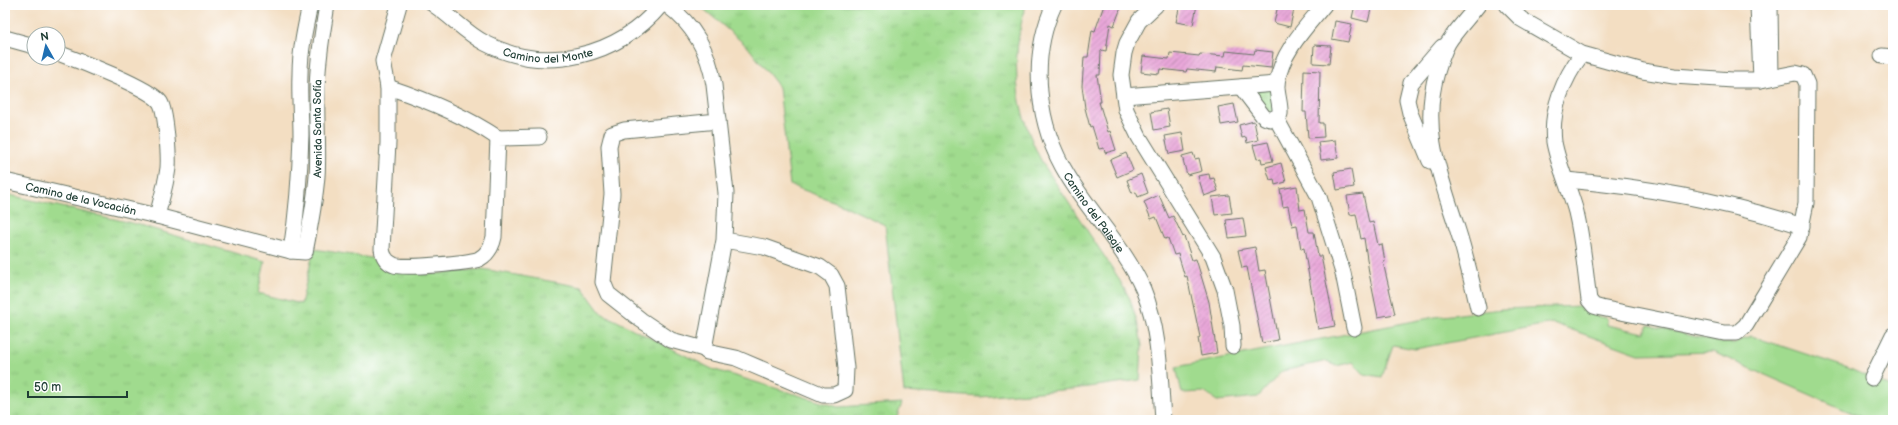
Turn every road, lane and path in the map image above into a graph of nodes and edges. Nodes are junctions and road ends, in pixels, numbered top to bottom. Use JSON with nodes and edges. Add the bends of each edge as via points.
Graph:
{"nodes":[{"id":1,"x":310,"y":5,"type":"edge"},
{"id":2,"x":327,"y":5,"type":"edge"},
{"id":3,"x":399,"y":5,"type":"edge"},
{"id":4,"x":434,"y":5,"type":"edge"},
{"id":5,"x":661,"y":5,"type":"edge"},
{"id":6,"x":667,"y":5,"type":"edge"},
{"id":7,"x":1054,"y":5,"type":"edge"},
{"id":8,"x":1156,"y":5,"type":"edge"},
{"id":9,"x":1324,"y":5,"type":"edge"},
{"id":10,"x":1478,"y":5,"type":"edge"},
{"id":11,"x":1506,"y":5,"type":"edge"},
{"id":12,"x":1758,"y":5,"type":"edge"},
{"id":13,"x":1770,"y":5,"type":"edge"},
{"id":14,"x":5,"y":38,"type":"edge"},
{"id":15,"x":1448,"y":43,"type":"junction"},
{"id":16,"x":26,"y":44,"type":"edge"},
{"id":17,"x":1582,"y":54,"type":"junction"},
{"id":18,"x":66,"y":57,"type":"edge"},
{"id":19,"x":1766,"y":79,"type":"junction"},
{"id":20,"x":1277,"y":84,"type":"junction"},
{"id":21,"x":388,"y":87,"type":"junction"},
{"id":22,"x":1241,"y":87,"type":"junction"},
{"id":23,"x":1124,"y":96,"type":"junction"},
{"id":24,"x":1276,"y":118,"type":"junction"},
{"id":25,"x":718,"y":121,"type":"junction"},
{"id":26,"x":539,"y":137,"type":"dead end"},
{"id":27,"x":498,"y":138,"type":"junction"},
{"id":28,"x":1440,"y":175,"type":"junction"},
{"id":29,"x":1566,"y":180,"type":"junction"},
{"id":30,"x":5,"y":181,"type":"edge"},
{"id":31,"x":157,"y":216,"type":"junction"},
{"id":32,"x":1802,"y":226,"type":"junction"},
{"id":33,"x":724,"y":240,"type":"junction"},
{"id":34,"x":298,"y":251,"type":"junction"},
{"id":35,"x":1478,"y":308,"type":"dead end"},
{"id":36,"x":1354,"y":328,"type":"dead end"},
{"id":37,"x":1893,"y":335,"type":"edge"},
{"id":38,"x":1233,"y":346,"type":"dead end"},
{"id":39,"x":704,"y":349,"type":"junction"},
{"id":40,"x":1872,"y":378,"type":"dead end"},
{"id":41,"x":1163,"y":420,"type":"edge"}],
"edges":[{"from":1,"to":34,"type":"street","name":"Avenida Santa Sofía","via":[[300,74],[301,129],[296,222]]},
{"from":2,"to":34,"type":"street","name":"Avenida Santa Sofía","via":[[319,53],[317,177],[314,202]]},
{"from":3,"to":21,"type":"street","via":[[383,60]]},
{"from":4,"to":5,"type":"street","name":"Camino del Monte","via":[[486,43],[517,55],[550,59],[582,55],[614,44],[641,26]]},
{"from":6,"to":25,"type":"street","via":[[693,30],[707,56],[714,85]]},
{"from":7,"to":41,"type":"street","name":"Camino del Paisaje","via":[[1043,37],[1039,67],[1046,127],[1067,176],[1125,258],[1143,290],[1154,325],[1158,349]]},
{"from":8,"to":23,"type":"street","via":[[1139,21],[1127,43],[1121,69]]},
{"from":9,"to":20,"type":"street","via":[[1294,42]]},
{"from":10,"to":15,"type":"street"},
{"from":11,"to":17,"type":"street","via":[[1521,19]]},
{"from":12,"to":19,"type":"street"},
{"from":13,"to":19,"type":"street"},
{"from":14,"to":16,"type":"street"},
{"from":15,"to":28,"type":"street","via":[[1438,66],[1431,102],[1431,132]]},
{"from":15,"to":28,"type":"street","via":[[1435,54],[1411,83],[1407,100],[1421,142],[1431,164]]},
{"from":17,"to":19,"type":"street","via":[[1635,69],[1674,76]]},
{"from":17,"to":29,"type":"street","via":[[1566,79],[1555,116],[1554,142]]},
{"from":18,"to":31,"type":"street","via":[[119,78],[159,101],[165,116],[168,167]]},
{"from":19,"to":32,"type":"street","via":[[1795,73],[1803,75],[1807,84],[1806,203]]},
{"from":20,"to":22,"type":"street"},
{"from":20,"to":24,"type":"street","via":[[1281,111]]},
{"from":21,"to":27,"type":"street","via":[[433,102],[481,126]]},
{"from":21,"to":27,"type":"street","via":[[388,144],[382,249],[384,257],[391,264],[396,266],[471,262],[484,256],[494,237]]},
{"from":22,"to":23,"type":"street"},
{"from":22,"to":24,"type":"street","via":[[1259,113],[1268,119]]},
{"from":23,"to":38,"type":"street","via":[[1126,110],[1139,137],[1213,257],[1225,290]]},
{"from":24,"to":36,"type":"street","via":[[1319,197],[1343,273]]},
{"from":25,"to":33,"type":"street","via":[[726,193]]},
{"from":25,"to":39,"type":"street","via":[[624,130],[612,134],[608,146],[612,194],[603,282],[608,294],[671,340]]},
{"from":26,"to":27,"type":"street"},
{"from":28,"to":35,"type":"street","via":[[1459,233]]},
{"from":29,"to":32,"type":"street","via":[[1608,183],[1690,196],[1765,214]]},
{"from":29,"to":32,"type":"street","via":[[1576,213],[1589,300],[1594,306],[1724,333],[1737,333],[1746,325],[1799,238]]},
{"from":30,"to":31,"type":"street","name":"Camino de la Vocación"},
{"from":31,"to":34,"type":"street","name":"Camino de la Vocación"},
{"from":33,"to":39,"type":"street"},
{"from":33,"to":39,"type":"street","via":[[764,247],[820,268],[831,275],[837,286],[846,368],[845,390],[834,396],[823,395],[736,358]]},
{"from":37,"to":40,"type":"street"}]}
